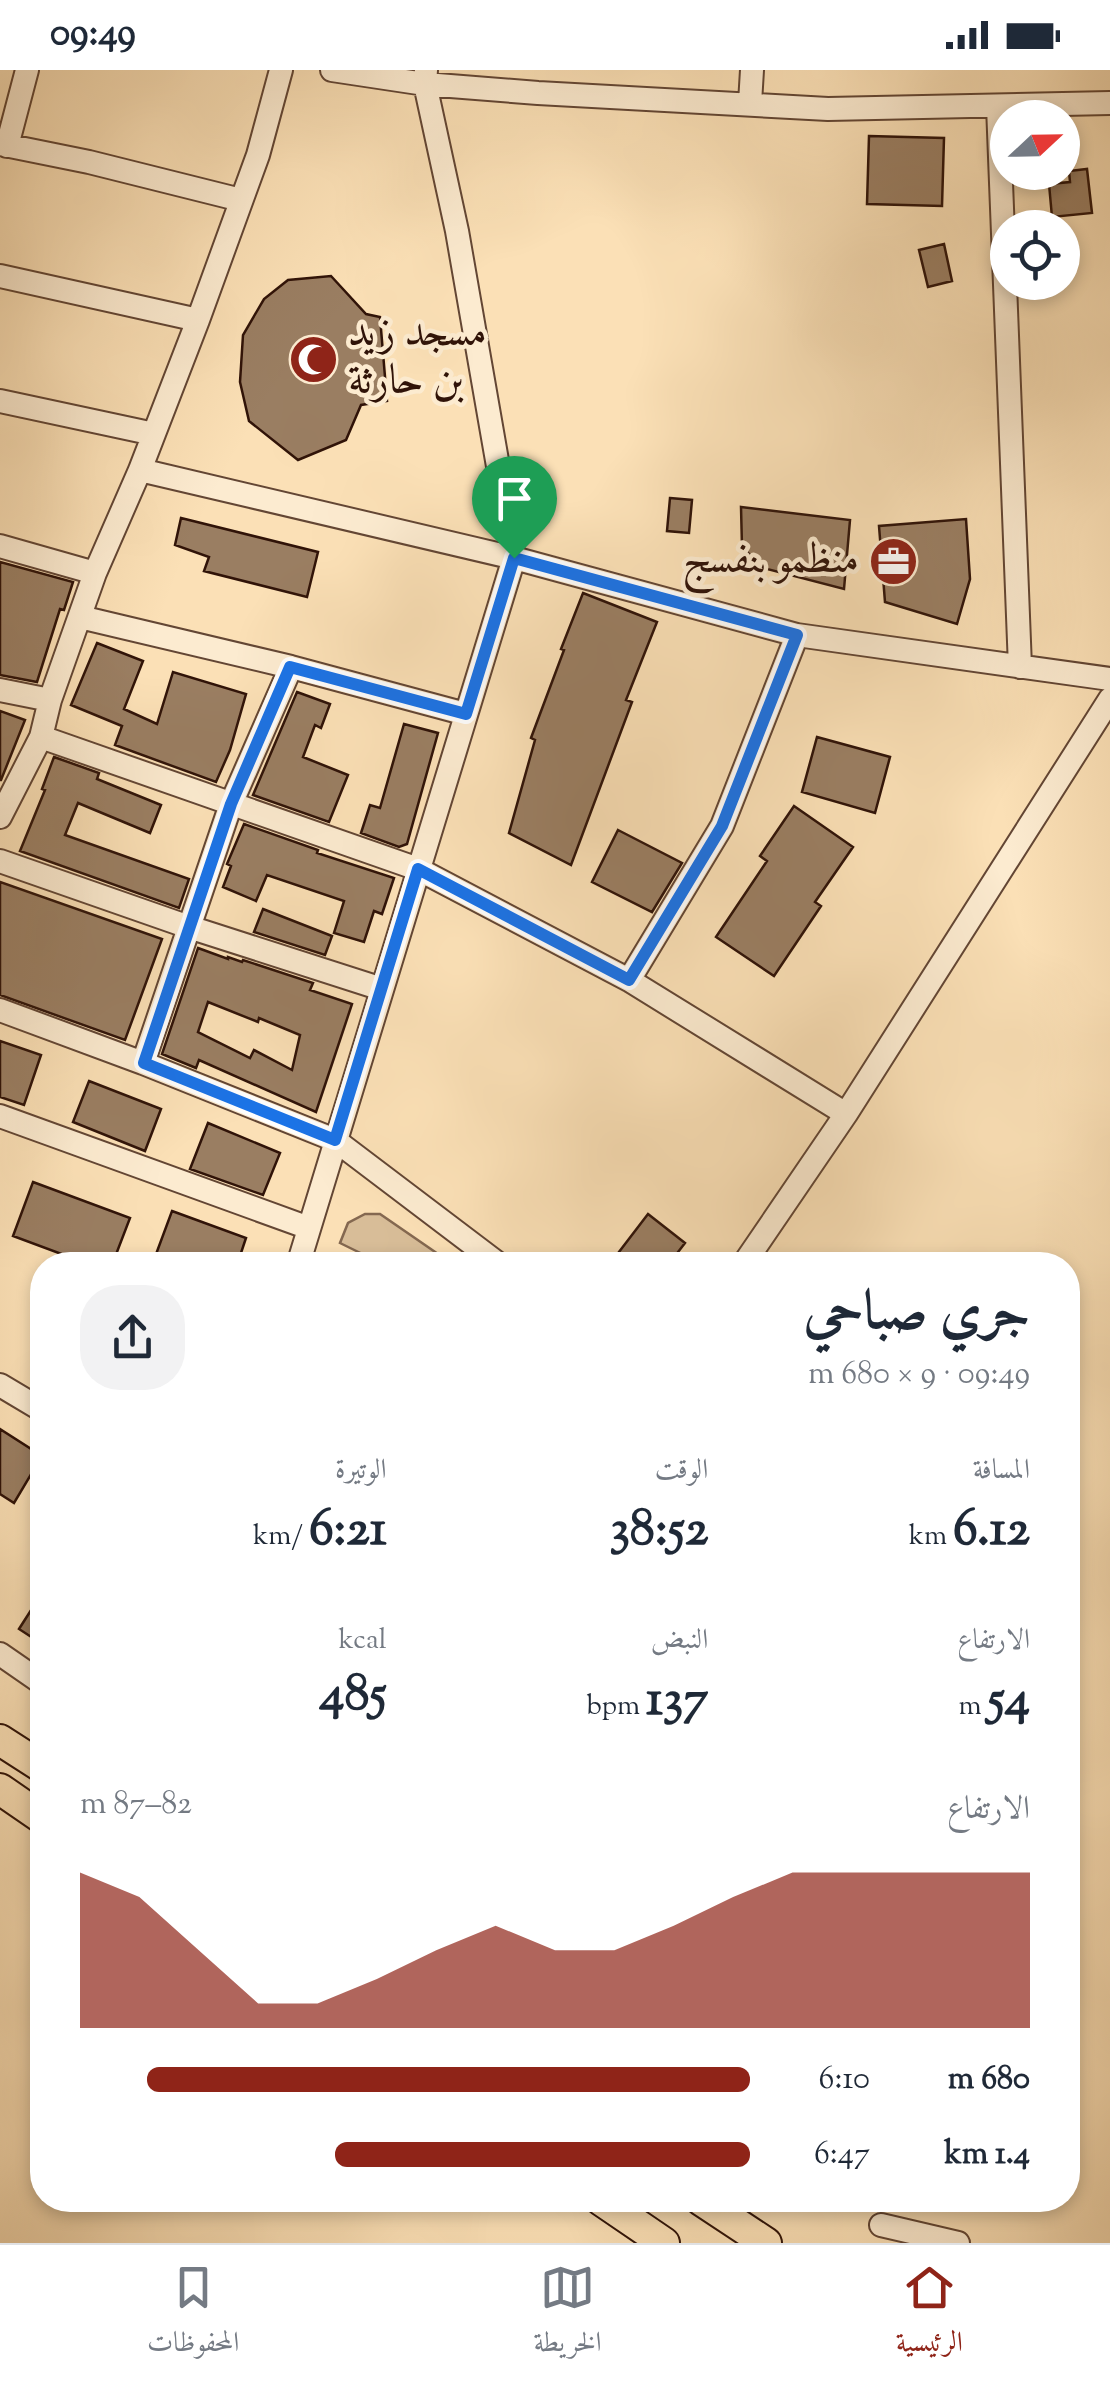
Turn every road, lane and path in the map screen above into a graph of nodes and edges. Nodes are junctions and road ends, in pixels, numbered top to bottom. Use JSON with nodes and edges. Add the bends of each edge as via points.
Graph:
{"nodes":[{"id":1,"x":27,"y":70,"type":"edge"},
{"id":2,"x":281,"y":70,"type":"edge"},
{"id":3,"x":332,"y":70,"type":"edge"},
{"id":4,"x":752,"y":70,"type":"edge"},
{"id":5,"x":425,"y":77,"type":"edge"},
{"id":6,"x":1110,"y":103,"type":"edge"},
{"id":7,"x":750,"y":104,"type":"junction"},
{"id":8,"x":1080,"y":104,"type":"edge"},
{"id":9,"x":990,"y":106,"type":"edge"},
{"id":10,"x":4,"y":145,"type":"edge"},
{"id":11,"x":1001,"y":190,"type":"edge"},
{"id":12,"x":241,"y":200,"type":"junction"},
{"id":13,"x":0,"y":276,"type":"edge"},
{"id":14,"x":198,"y":320,"type":"junction"},
{"id":15,"x":0,"y":401,"type":"edge"},
{"id":16,"x":154,"y":434,"type":"junction"},
{"id":17,"x":140,"y":470,"type":"junction"},
{"id":18,"x":0,"y":546,"type":"edge"},
{"id":19,"x":514,"y":558,"type":"junction"},
{"id":20,"x":95,"y":573,"type":"junction"},
{"id":21,"x":80,"y":617,"type":"junction"},
{"id":22,"x":797,"y":635,"type":"junction"},
{"id":23,"x":1020,"y":666,"type":"junction"},
{"id":24,"x":290,"y":667,"type":"junction"},
{"id":25,"x":1110,"y":679,"type":"edge"},
{"id":26,"x":0,"y":690,"type":"edge"},
{"id":27,"x":1110,"y":698,"type":"edge"},
{"id":28,"x":50,"y":700,"type":"junction"},
{"id":29,"x":466,"y":714,"type":"junction"},
{"id":30,"x":41,"y":736,"type":"junction"},
{"id":31,"x":231,"y":804,"type":"junction"},
{"id":32,"x":0,"y":817,"type":"edge"},
{"id":33,"x":0,"y":861,"type":"edge"},
{"id":34,"x":418,"y":869,"type":"junction"},
{"id":35,"x":189,"y":927,"type":"junction"},
{"id":36,"x":629,"y":980,"type":"junction"},
{"id":37,"x":382,"y":989,"type":"junction"},
{"id":38,"x":0,"y":1010,"type":"edge"},
{"id":39,"x":144,"y":1063,"type":"junction"},
{"id":40,"x":846,"y":1114,"type":"junction"},
{"id":41,"x":0,"y":1116,"type":"edge"},
{"id":42,"x":335,"y":1140,"type":"junction"},
{"id":43,"x":309,"y":1228,"type":"junction"},
{"id":44,"x":302,"y":1252,"type":"edge"},
{"id":45,"x":483,"y":1252,"type":"edge"},
{"id":46,"x":752,"y":1252,"type":"edge"},
{"id":47,"x":0,"y":1385,"type":"edge"},
{"id":48,"x":30,"y":1403,"type":"edge"},
{"id":49,"x":0,"y":1654,"type":"edge"},
{"id":50,"x":30,"y":1674,"type":"edge"},
{"id":51,"x":0,"y":1740,"type":"edge"},
{"id":52,"x":30,"y":1760,"type":"edge"},
{"id":53,"x":0,"y":1789,"type":"edge"},
{"id":54,"x":30,"y":1810,"type":"edge"},
{"id":55,"x":619,"y":2212,"type":"edge"},
{"id":56,"x":716,"y":2212,"type":"edge"},
{"id":57,"x":881,"y":2225,"type":"dead end"},
{"id":58,"x":750,"y":2239,"type":"edge"},
{"id":59,"x":664,"y":2243,"type":"edge"},
{"id":60,"x":958,"y":2243,"type":"edge"}],
"edges":[{"from":1,"to":10,"type":"street"},
{"from":2,"to":12,"type":"street"},
{"from":3,"to":5,"type":"street"},
{"from":4,"to":7,"type":"street"},
{"from":5,"to":7,"type":"street","via":[[538,93]]},
{"from":5,"to":19,"type":"street"},
{"from":6,"to":8,"type":"street"},
{"from":7,"to":9,"type":"street"},
{"from":10,"to":12,"type":"street"},
{"from":11,"to":23,"type":"street"},
{"from":12,"to":14,"type":"street"},
{"from":13,"to":14,"type":"street"},
{"from":14,"to":16,"type":"street"},
{"from":15,"to":16,"type":"street"},
{"from":16,"to":17,"type":"street"},
{"from":17,"to":19,"type":"street"},
{"from":17,"to":20,"type":"street"},
{"from":18,"to":20,"type":"street"},
{"from":19,"to":22,"type":"street"},
{"from":19,"to":29,"type":"street"},
{"from":20,"to":21,"type":"street"},
{"from":21,"to":24,"type":"street"},
{"from":21,"to":28,"type":"street"},
{"from":22,"to":23,"type":"street"},
{"from":22,"to":36,"type":"street","via":[[722,826]]},
{"from":23,"to":25,"type":"street"},
{"from":24,"to":29,"type":"street"},
{"from":24,"to":31,"type":"street"},
{"from":26,"to":28,"type":"street"},
{"from":27,"to":40,"type":"street"},
{"from":28,"to":30,"type":"street"},
{"from":29,"to":34,"type":"street"},
{"from":30,"to":31,"type":"street"},
{"from":30,"to":32,"type":"street"},
{"from":31,"to":34,"type":"street"},
{"from":31,"to":35,"type":"street"},
{"from":33,"to":35,"type":"street"},
{"from":34,"to":36,"type":"street"},
{"from":34,"to":37,"type":"street"},
{"from":35,"to":37,"type":"street"},
{"from":35,"to":39,"type":"street"},
{"from":36,"to":40,"type":"street"},
{"from":37,"to":42,"type":"street"},
{"from":38,"to":39,"type":"street"},
{"from":39,"to":42,"type":"street"},
{"from":40,"to":46,"type":"street"},
{"from":41,"to":43,"type":"street"},
{"from":42,"to":43,"type":"street"},
{"from":42,"to":45,"type":"street"},
{"from":43,"to":44,"type":"street"},
{"from":47,"to":48,"type":"street"},
{"from":49,"to":50,"type":"street"},
{"from":51,"to":52,"type":"main road"},
{"from":53,"to":54,"type":"main road"},
{"from":55,"to":59,"type":"main road"},
{"from":56,"to":58,"type":"main road"},
{"from":57,"to":60,"type":"street"}]}
